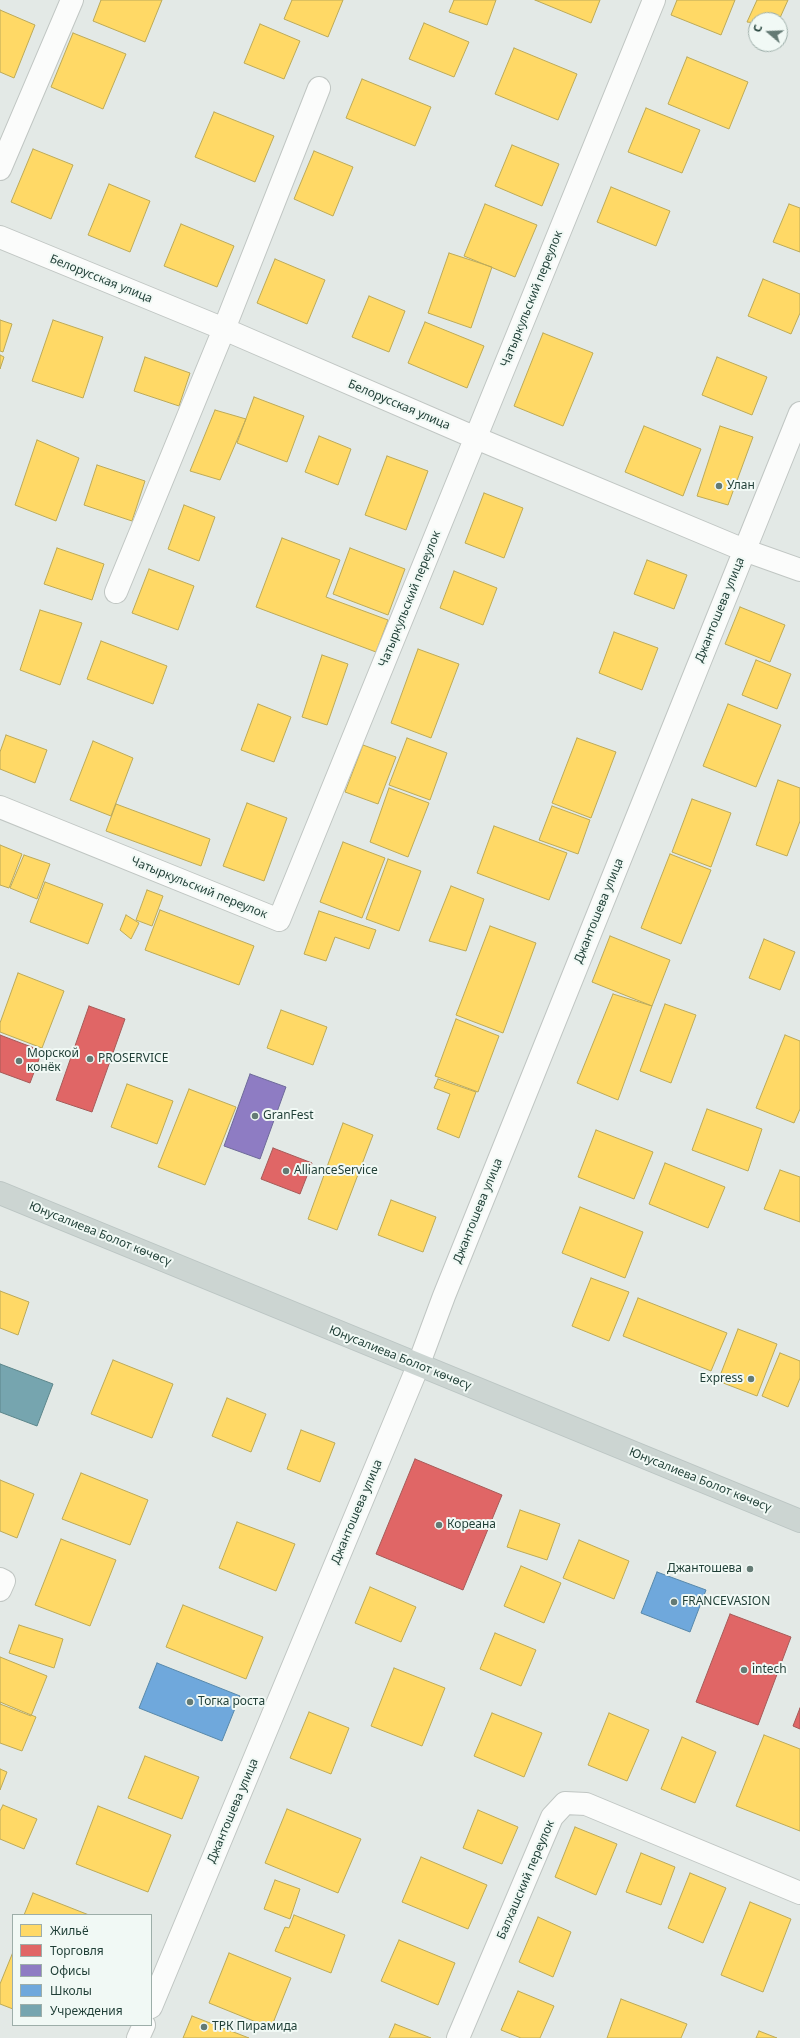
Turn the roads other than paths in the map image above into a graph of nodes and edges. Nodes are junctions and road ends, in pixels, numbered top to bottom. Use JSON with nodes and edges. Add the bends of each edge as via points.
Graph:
{"nodes":[{"id":1,"x":72,"y":0,"type":"edge"},
{"id":2,"x":654,"y":0,"type":"edge"},
{"id":3,"x":319,"y":88,"type":"dead end"},
{"id":4,"x":0,"y":169,"type":"edge"},
{"id":5,"x":0,"y":237,"type":"edge"},
{"id":6,"x":224,"y":329,"type":"junction"},
{"id":7,"x":800,"y":413,"type":"edge"},
{"id":8,"x":476,"y":438,"type":"junction"},
{"id":9,"x":744,"y":550,"type":"junction"},
{"id":10,"x":800,"y":570,"type":"edge"},
{"id":11,"x":116,"y":592,"type":"dead end"},
{"id":12,"x":0,"y":807,"type":"edge"},
{"id":13,"x":0,"y":1193,"type":"edge"},
{"id":14,"x":418,"y":1366,"type":"junction"},
{"id":15,"x":800,"y":1521,"type":"edge"},
{"id":16,"x":0,"y":1579,"type":"edge"},
{"id":17,"x":0,"y":1590,"type":"edge"},
{"id":18,"x":800,"y":1893,"type":"edge"},
{"id":19,"x":152,"y":2006,"type":"edge"},
{"id":20,"x":144,"y":2026,"type":"edge"},
{"id":21,"x":138,"y":2038,"type":"edge"},
{"id":22,"x":458,"y":2038,"type":"edge"}],
"edges":[{"from":1,"to":4,"type":"street"},
{"from":2,"to":8,"type":"street","name":"Чатыркульский переулок"},
{"from":3,"to":6,"type":"street"},
{"from":5,"to":6,"type":"street","name":"Белорусская улица"},
{"from":6,"to":8,"type":"street","name":"Белорусская улица"},
{"from":6,"to":11,"type":"street"},
{"from":7,"to":9,"type":"street","name":"Джантошева улица"},
{"from":8,"to":9,"type":"street","name":"Белорусская улица"},
{"from":8,"to":12,"type":"street","name":"Чатыркульский переулок","via":[[278,920]]},
{"from":9,"to":10,"type":"street","name":"Белорусская улица"},
{"from":9,"to":14,"type":"street","name":"Джантошева улица"},
{"from":13,"to":14,"type":"main road","name":"Юнусалиева Болот көчөсү"},
{"from":14,"to":15,"type":"main road","name":"Юнусалиева Болот көчөсү"},
{"from":14,"to":19,"type":"street","name":"Джантошева улица"},
{"from":16,"to":17,"type":"street","via":[[4,1581]]},
{"from":18,"to":22,"type":"street","name":"Балхашский переулок","via":[[586,1804],[565,1802],[552,1817]]},
{"from":20,"to":21,"type":"street"}]}
